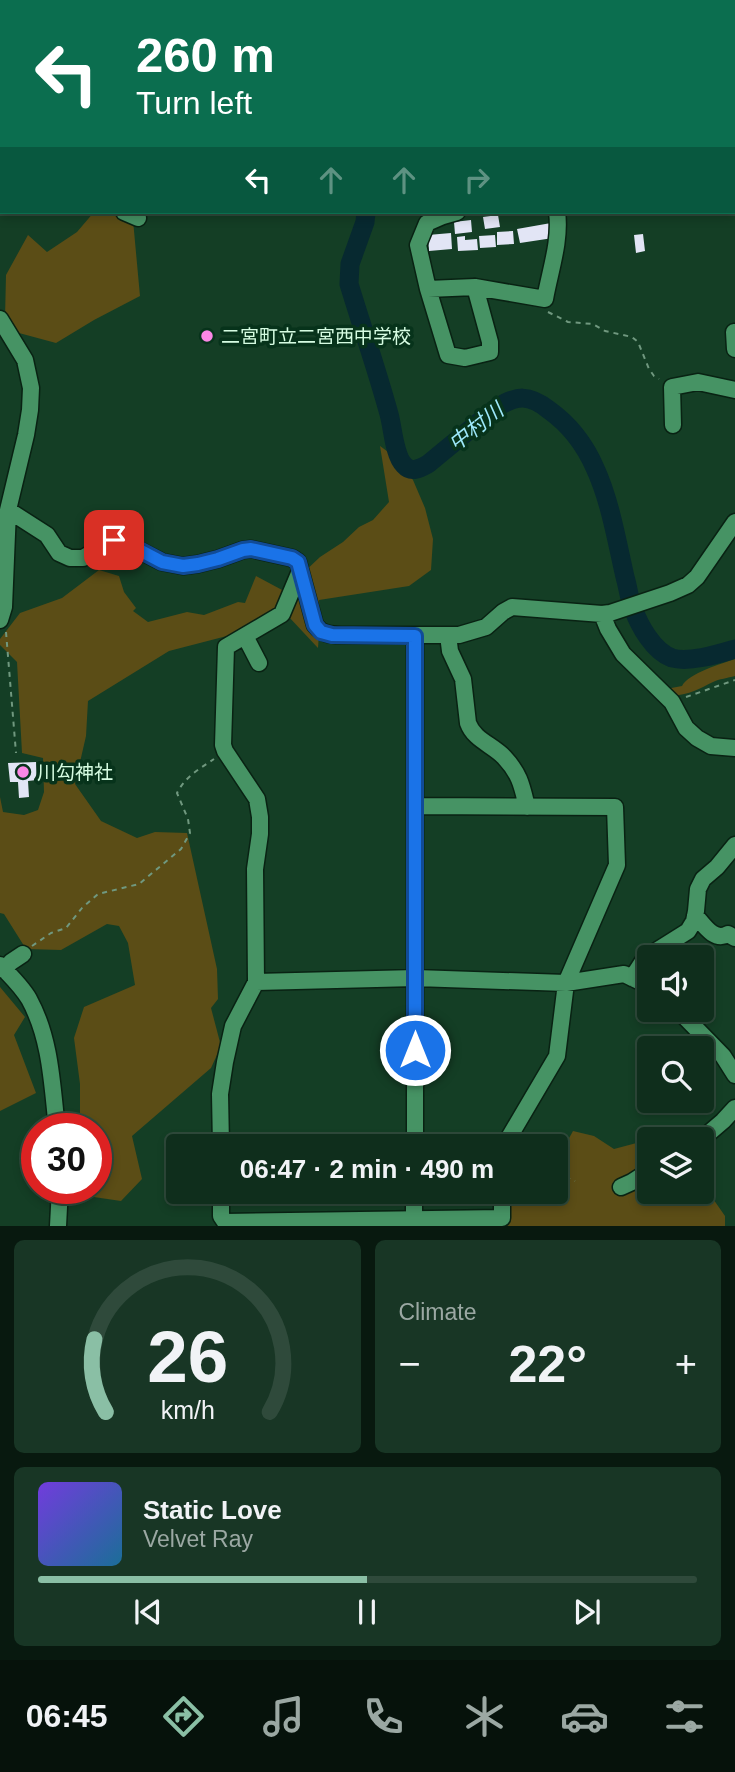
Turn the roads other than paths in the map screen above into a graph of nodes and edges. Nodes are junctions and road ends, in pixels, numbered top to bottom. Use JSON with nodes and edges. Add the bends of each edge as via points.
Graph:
{"nodes":[{"id":1,"x":450,"y":214,"type":"edge"},
{"id":2,"x":557,"y":214,"type":"edge"},
{"id":3,"x":475,"y":287,"type":"junction"},
{"id":4,"x":428,"y":289,"type":"junction"},
{"id":5,"x":0,"y":319,"type":"edge"},
{"id":6,"x":734,"y":332,"type":"edge"},
{"id":7,"x":735,"y":349,"type":"edge"},
{"id":8,"x":735,"y":390,"type":"edge"},
{"id":9,"x":673,"y":425,"type":"dead end"},
{"id":10,"x":8,"y":510,"type":"junction"},
{"id":11,"x":735,"y":522,"type":"edge"},
{"id":12,"x":300,"y":571,"type":"junction"},
{"id":13,"x":3,"y":575,"type":"edge"},
{"id":14,"x":606,"y":614,"type":"junction"},
{"id":15,"x":3,"y":626,"type":"edge"},
{"id":16,"x":448,"y":635,"type":"junction"},
{"id":17,"x":244,"y":636,"type":"junction"},
{"id":18,"x":415,"y":636,"type":"junction"},
{"id":19,"x":259,"y":664,"type":"dead end"},
{"id":20,"x":735,"y":748,"type":"edge"},
{"id":21,"x":415,"y":806,"type":"junction"},
{"id":22,"x":527,"y":807,"type":"junction"},
{"id":23,"x":735,"y":845,"type":"edge"},
{"id":24,"x":695,"y":915,"type":"junction"},
{"id":25,"x":735,"y":938,"type":"edge"},
{"id":26,"x":23,"y":954,"type":"road end"},
{"id":27,"x":2,"y":968,"type":"edge"},
{"id":28,"x":416,"y":978,"type":"junction"},
{"id":29,"x":632,"y":978,"type":"junction"},
{"id":30,"x":637,"y":980,"type":"edge"},
{"id":31,"x":256,"y":982,"type":"junction"},
{"id":32,"x":566,"y":983,"type":"junction"},
{"id":33,"x":690,"y":1022,"type":"edge"},
{"id":34,"x":735,"y":1075,"type":"edge"},
{"id":35,"x":735,"y":1108,"type":"edge"},
{"id":36,"x":55,"y":1113,"type":"edge"},
{"id":37,"x":714,"y":1129,"type":"edge"},
{"id":38,"x":221,"y":1134,"type":"edge"},
{"id":39,"x":415,"y":1134,"type":"edge"},
{"id":40,"x":511,"y":1134,"type":"edge"},
{"id":41,"x":637,"y":1178,"type":"edge"},
{"id":42,"x":621,"y":1187,"type":"dead end"},
{"id":43,"x":60,"y":1204,"type":"edge"},
{"id":44,"x":221,"y":1204,"type":"edge"},
{"id":45,"x":414,"y":1204,"type":"edge"},
{"id":46,"x":502,"y":1204,"type":"edge"},
{"id":47,"x":414,"y":1219,"type":"junction"},
{"id":48,"x":58,"y":1226,"type":"edge"}],
"edges":[{"from":1,"to":4,"type":"street","via":[[427,223],[418,246]]},
{"from":2,"to":3,"type":"street","via":[[545,299]]},
{"from":3,"to":4,"type":"street"},
{"from":3,"to":4,"type":"street","via":[[489,352],[465,358],[448,355]]},
{"from":5,"to":10,"type":"street","via":[[25,360],[32,388]]},
{"from":6,"to":7,"type":"street"},
{"from":8,"to":9,"type":"street","via":[[698,382],[672,387]]},
{"from":10,"to":12,"type":"street","via":[[47,535],[59,553],[70,558],[83,558],[114,540],[174,565],[198,564],[251,549],[292,558]]},
{"from":10,"to":13,"type":"street"},
{"from":11,"to":14,"type":"street","via":[[697,577],[680,589]]},
{"from":12,"to":17,"type":"street","via":[[282,614]]},
{"from":12,"to":18,"type":"street","via":[[321,632]]},
{"from":13,"to":15,"type":"street"},
{"from":14,"to":16,"type":"street","via":[[512,607],[485,627]]},
{"from":14,"to":20,"type":"street","via":[[608,629],[623,654],[672,702],[686,728],[711,746]]},
{"from":16,"to":18,"type":"street"},
{"from":16,"to":22,"type":"street","via":[[463,679],[470,730],[513,768]]},
{"from":17,"to":19,"type":"street"},
{"from":17,"to":31,"type":"street","via":[[226,647],[223,742],[257,799],[260,817],[255,869]]},
{"from":18,"to":21,"type":"street"},
{"from":21,"to":22,"type":"street"},
{"from":21,"to":28,"type":"street"},
{"from":22,"to":32,"type":"street","via":[[615,807],[617,865]]},
{"from":23,"to":24,"type":"street","via":[[703,880]]},
{"from":24,"to":25,"type":"street","via":[[717,936]]},
{"from":24,"to":29,"type":"street","via":[[688,931],[645,958]]},
{"from":26,"to":27,"type":"street"},
{"from":27,"to":36,"type":"street","via":[[28,998],[44,1036]]},
{"from":28,"to":31,"type":"street"},
{"from":28,"to":32,"type":"street"},
{"from":28,"to":39,"type":"street"},
{"from":29,"to":30,"type":"street"},
{"from":29,"to":32,"type":"street","via":[[624,974]]},
{"from":31,"to":38,"type":"street","via":[[233,1026],[220,1094]]},
{"from":32,"to":40,"type":"street","via":[[557,1056]]},
{"from":33,"to":34,"type":"street"},
{"from":35,"to":37,"type":"street"},
{"from":41,"to":42,"type":"street"},
{"from":43,"to":48,"type":"street"},
{"from":44,"to":47,"type":"street","via":[[225,1222]]},
{"from":45,"to":47,"type":"street"},
{"from":46,"to":47,"type":"street","via":[[502,1218]]}]}
